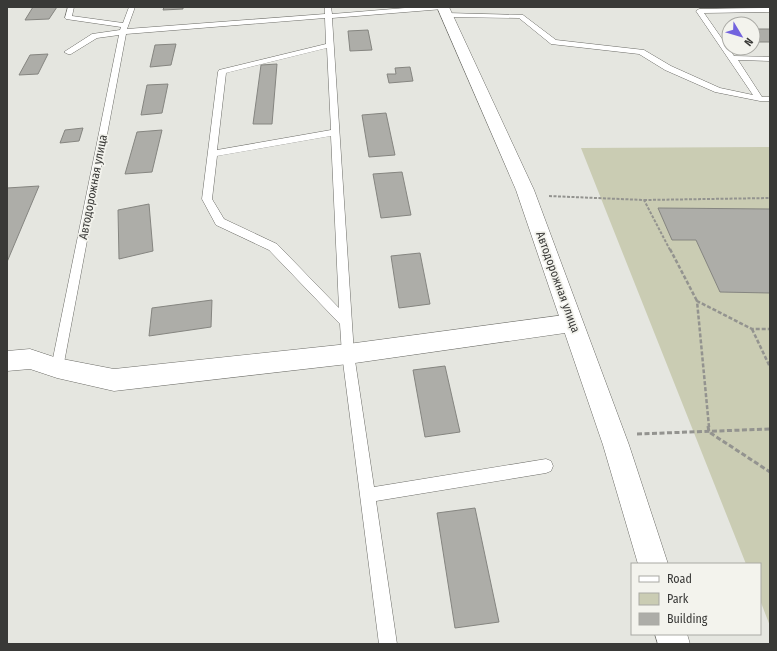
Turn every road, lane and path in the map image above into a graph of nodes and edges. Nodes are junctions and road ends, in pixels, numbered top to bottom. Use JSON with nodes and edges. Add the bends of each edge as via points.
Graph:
{"nodes":[{"id":1,"x":71,"y":7,"type":"edge"},
{"id":2,"x":132,"y":7,"type":"edge"},
{"id":3,"x":770,"y":10,"type":"edge"},
{"id":4,"x":445,"y":11,"type":"edge"},
{"id":5,"x":329,"y":12,"type":"edge"},
{"id":6,"x":124,"y":29,"type":"junction"},
{"id":7,"x":331,"y":44,"type":"junction"},
{"id":8,"x":68,"y":52,"type":"dead end"},
{"id":9,"x":732,"y":58,"type":"junction"},
{"id":10,"x":770,"y":59,"type":"edge"},
{"id":11,"x":760,"y":99,"type":"junction"},
{"id":12,"x":770,"y":99,"type":"edge"},
{"id":13,"x":336,"y":132,"type":"junction"},
{"id":14,"x":212,"y":154,"type":"junction"},
{"id":15,"x":527,"y":195,"type":"junction"},
{"id":16,"x":770,"y":198,"type":"edge"},
{"id":17,"x":644,"y":200,"type":"junction"},
{"id":18,"x":697,"y":301,"type":"junction"},
{"id":19,"x":346,"y":322,"type":"junction"},
{"id":20,"x":572,"y":323,"type":"junction"},
{"id":21,"x":752,"y":329,"type":"junction"},
{"id":22,"x":770,"y":330,"type":"edge"},
{"id":23,"x":348,"y":354,"type":"junction"},
{"id":24,"x":7,"y":360,"type":"edge"},
{"id":25,"x":770,"y":367,"type":"edge"},
{"id":26,"x":57,"y":368,"type":"junction"},
{"id":27,"x":770,"y":430,"type":"edge"},
{"id":28,"x":709,"y":432,"type":"junction"},
{"id":29,"x":613,"y":436,"type":"junction"},
{"id":30,"x":546,"y":466,"type":"dead end"},
{"id":31,"x":770,"y":472,"type":"edge"},
{"id":32,"x":367,"y":494,"type":"junction"},
{"id":33,"x":653,"y":563,"type":"edge"},
{"id":34,"x":388,"y":644,"type":"edge"}],
"edges":[{"from":1,"to":6,"type":"lane","via":[[68,18]]},
{"from":2,"to":6,"type":"lane","name":"Автодорожная улица"},
{"from":3,"to":9,"type":"lane","via":[[699,11]]},
{"from":4,"to":5,"type":"lane"},
{"from":4,"to":11,"type":"lane","via":[[522,16],[554,42],[641,52],[668,68],[718,90]]},
{"from":4,"to":15,"type":"main road","name":"Автодорожная улица"},
{"from":5,"to":6,"type":"lane"},
{"from":5,"to":7,"type":"lane"},
{"from":6,"to":8,"type":"lane","via":[[95,36]]},
{"from":6,"to":26,"type":"lane","name":"Автодорожная улица"},
{"from":7,"to":13,"type":"lane"},
{"from":7,"to":14,"type":"lane","via":[[222,72]]},
{"from":9,"to":10,"type":"lane"},
{"from":9,"to":11,"type":"lane"},
{"from":11,"to":12,"type":"lane"},
{"from":13,"to":14,"type":"lane"},
{"from":13,"to":19,"type":"lane"},
{"from":14,"to":19,"type":"lane","via":[[206,199],[220,222],[273,247]]},
{"from":15,"to":17,"type":"path"},
{"from":15,"to":20,"type":"main road","name":"Автодорожная улица"},
{"from":16,"to":17,"type":"path"},
{"from":17,"to":18,"type":"path"},
{"from":18,"to":21,"type":"path"},
{"from":18,"to":28,"type":"path"},
{"from":19,"to":23,"type":"lane"},
{"from":20,"to":23,"type":"main road"},
{"from":20,"to":29,"type":"main road","name":"Автодорожная улица"},
{"from":21,"to":22,"type":"path"},
{"from":21,"to":25,"type":"path"},
{"from":23,"to":26,"type":"main road","via":[[114,380]]},
{"from":23,"to":32,"type":"lane"},
{"from":24,"to":26,"type":"main road","via":[[30,359]]},
{"from":27,"to":28,"type":"path"},
{"from":28,"to":29,"type":"path"},
{"from":28,"to":31,"type":"path"},
{"from":29,"to":33,"type":"main road","name":"Автодорожная улица"},
{"from":30,"to":32,"type":"lane"},
{"from":32,"to":34,"type":"lane"}]}
